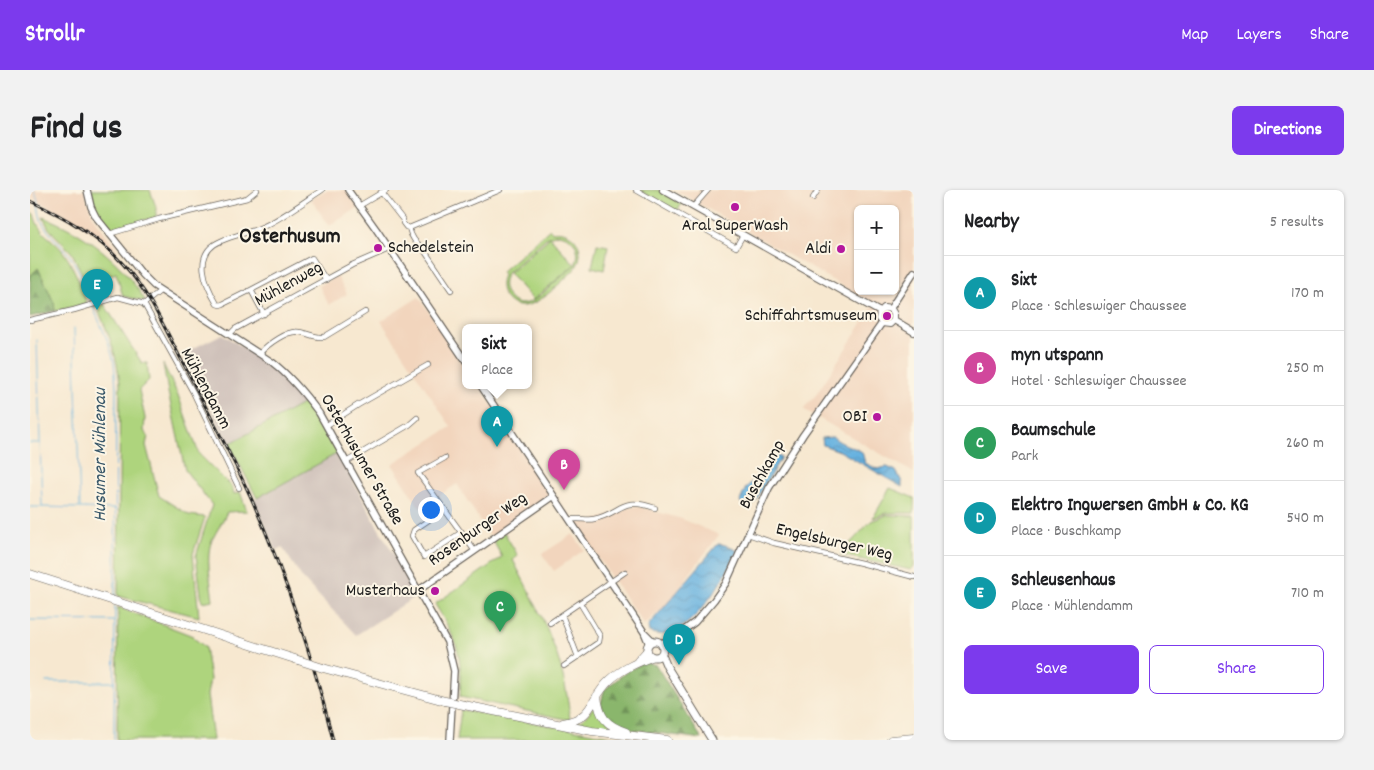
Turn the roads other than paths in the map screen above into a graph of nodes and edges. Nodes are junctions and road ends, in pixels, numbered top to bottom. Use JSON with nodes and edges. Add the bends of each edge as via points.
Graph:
{"nodes":[{"id":1,"x":87,"y":190,"type":"edge"},
{"id":2,"x":256,"y":190,"type":"edge"},
{"id":3,"x":322,"y":190,"type":"edge"},
{"id":4,"x":348,"y":190,"type":"edge"},
{"id":5,"x":500,"y":190,"type":"edge"},
{"id":6,"x":636,"y":190,"type":"edge"},
{"id":7,"x":663,"y":190,"type":"edge"},
{"id":8,"x":708,"y":190,"type":"edge"},
{"id":9,"x":818,"y":190,"type":"edge"},
{"id":10,"x":384,"y":191,"type":"edge"},
{"id":11,"x":813,"y":198,"type":"dead end"},
{"id":12,"x":359,"y":206,"type":"junction"},
{"id":13,"x":693,"y":207,"type":"junction"},
{"id":14,"x":409,"y":228,"type":"junction"},
{"id":15,"x":109,"y":234,"type":"junction"},
{"id":16,"x":743,"y":235,"type":"junction"},
{"id":17,"x":389,"y":249,"type":"junction"},
{"id":18,"x":914,"y":272,"type":"edge"},
{"id":19,"x":326,"y":280,"type":"junction"},
{"id":20,"x":251,"y":290,"type":"junction"},
{"id":21,"x":451,"y":290,"type":"dead end"},
{"id":22,"x":160,"y":291,"type":"junction"},
{"id":23,"x":144,"y":304,"type":"junction"},
{"id":24,"x":890,"y":308,"type":"junction"},
{"id":25,"x":365,"y":312,"type":"dead end"},
{"id":26,"x":880,"y":312,"type":"junction"},
{"id":27,"x":264,"y":314,"type":"junction"},
{"id":28,"x":30,"y":320,"type":"edge"},
{"id":29,"x":894,"y":320,"type":"junction"},
{"id":30,"x":882,"y":323,"type":"junction"},
{"id":31,"x":914,"y":332,"type":"edge"},
{"id":32,"x":230,"y":334,"type":"junction"},
{"id":33,"x":260,"y":353,"type":"junction"},
{"id":34,"x":462,"y":356,"type":"edge"},
{"id":35,"x":428,"y":365,"type":"dead end"},
{"id":36,"x":483,"y":389,"type":"edge"},
{"id":37,"x":417,"y":418,"type":"dead end"},
{"id":38,"x":327,"y":425,"type":"junction"},
{"id":39,"x":445,"y":458,"type":"dead end"},
{"id":40,"x":346,"y":462,"type":"junction"},
{"id":41,"x":239,"y":488,"type":"dead end"},
{"id":42,"x":554,"y":496,"type":"junction"},
{"id":43,"x":655,"y":508,"type":"dead end"},
{"id":44,"x":445,"y":509,"type":"junction"},
{"id":45,"x":570,"y":520,"type":"junction"},
{"id":46,"x":462,"y":532,"type":"junction"},
{"id":47,"x":748,"y":534,"type":"junction"},
{"id":48,"x":474,"y":550,"type":"junction"},
{"id":49,"x":626,"y":572,"type":"dead end"},
{"id":50,"x":30,"y":574,"type":"edge"},
{"id":51,"x":914,"y":576,"type":"edge"},
{"id":52,"x":611,"y":582,"type":"junction"},
{"id":53,"x":419,"y":590,"type":"junction"},
{"id":54,"x":580,"y":602,"type":"junction"},
{"id":55,"x":562,"y":615,"type":"junction"},
{"id":56,"x":550,"y":623,"type":"dead end"},
{"id":57,"x":655,"y":650,"type":"junction"},
{"id":58,"x":578,"y":657,"type":"junction"},
{"id":59,"x":564,"y":666,"type":"dead end"},
{"id":60,"x":597,"y":696,"type":"junction"},
{"id":61,"x":550,"y":723,"type":"junction"},
{"id":62,"x":640,"y":737,"type":"junction"},
{"id":63,"x":914,"y":738,"type":"edge"},
{"id":64,"x":450,"y":740,"type":"edge"},
{"id":65,"x":667,"y":740,"type":"edge"},
{"id":66,"x":712,"y":740,"type":"edge"},
{"id":67,"x":891,"y":740,"type":"edge"}],
"edges":[{"from":1,"to":15,"type":"street","name":"Osterhusumer Straße","via":[[92,211]]},
{"from":2,"to":15,"type":"street","via":[[247,198]]},
{"from":3,"to":20,"type":"street","via":[[264,227],[220,241],[206,254],[204,275],[217,304]]},
{"from":4,"to":12,"type":"street"},
{"from":5,"to":14,"type":"street"},
{"from":6,"to":16,"type":"street","via":[[736,247]]},
{"from":7,"to":13,"type":"main road"},
{"from":8,"to":13,"type":"street"},
{"from":9,"to":11,"type":"street"},
{"from":10,"to":12,"type":"street"},
{"from":10,"to":14,"type":"street"},
{"from":12,"to":17,"type":"street"},
{"from":13,"to":16,"type":"main road"},
{"from":14,"to":21,"type":"street","via":[[410,234]]},
{"from":15,"to":22,"type":"street","name":"Osterhusumer Straße"},
{"from":16,"to":26,"type":"main road"},
{"from":17,"to":19,"type":"street","name":"Mühlenweg"},
{"from":17,"to":34,"type":"street"},
{"from":18,"to":24,"type":"street"},
{"from":19,"to":20,"type":"street","via":[[312,258]]},
{"from":19,"to":27,"type":"street","name":"Mühlenweg"},
{"from":20,"to":27,"type":"street"},
{"from":22,"to":23,"type":"street"},
{"from":22,"to":32,"type":"street","name":"Osterhusumer Straße"},
{"from":23,"to":28,"type":"street","via":[[118,297]]},
{"from":23,"to":41,"type":"street","name":"Mühlendamm","via":[[193,392]]},
{"from":24,"to":26,"type":"main road"},
{"from":24,"to":29,"type":"main road"},
{"from":25,"to":33,"type":"street","via":[[324,337],[299,332],[289,334]]},
{"from":26,"to":30,"type":"main road"},
{"from":27,"to":32,"type":"street","name":"Mühlenweg"},
{"from":29,"to":30,"type":"main road","via":[[890,324]]},
{"from":29,"to":31,"type":"main road"},
{"from":30,"to":47,"type":"street","name":"Buschkamp","via":[[786,460]]},
{"from":32,"to":33,"type":"street","name":"Osterhusumer Straße"},
{"from":33,"to":38,"type":"street","name":"Osterhusumer Straße","via":[[285,372]]},
{"from":35,"to":38,"type":"street"},
{"from":36,"to":42,"type":"street"},
{"from":37,"to":40,"type":"street"},
{"from":38,"to":40,"type":"street","name":"Osterhusumer Straße"},
{"from":39,"to":44,"type":"street","via":[[418,473]]},
{"from":40,"to":53,"type":"street","name":"Osterhusumer Straße"},
{"from":42,"to":45,"type":"street"},
{"from":42,"to":48,"type":"street","name":"Rosenburger Weg"},
{"from":43,"to":45,"type":"street","via":[[633,503],[592,520]]},
{"from":44,"to":46,"type":"street"},
{"from":44,"to":46,"type":"street","via":[[414,530],[412,536],[424,557]]},
{"from":45,"to":52,"type":"street"},
{"from":46,"to":48,"type":"street"},
{"from":47,"to":51,"type":"street","name":"Engelsburger Weg"},
{"from":47,"to":57,"type":"street","name":"Buschkamp","via":[[734,568],[718,594],[695,622]]},
{"from":48,"to":53,"type":"street","name":"Rosenburger Weg"},
{"from":49,"to":52,"type":"street"},
{"from":50,"to":61,"type":"highway","bridge":true,"via":[[323,668],[445,701]]},
{"from":52,"to":54,"type":"street"},
{"from":52,"to":57,"type":"street"},
{"from":53,"to":64,"type":"street","name":"Osterhusumer Straße","via":[[452,658],[454,691]]},
{"from":54,"to":55,"type":"street"},
{"from":54,"to":58,"type":"street","via":[[600,636],[599,642]]},
{"from":55,"to":56,"type":"street"},
{"from":55,"to":58,"type":"street"},
{"from":57,"to":60,"type":"highway","via":[[611,679]]},
{"from":57,"to":66,"type":"main road"},
{"from":58,"to":59,"type":"street"},
{"from":60,"to":61,"type":"highway","via":[[580,719]]},
{"from":60,"to":62,"type":"highway","via":[[600,715],[606,721]]},
{"from":61,"to":62,"type":"highway"},
{"from":62,"to":65,"type":"highway"},
{"from":63,"to":67,"type":"highway"}]}
